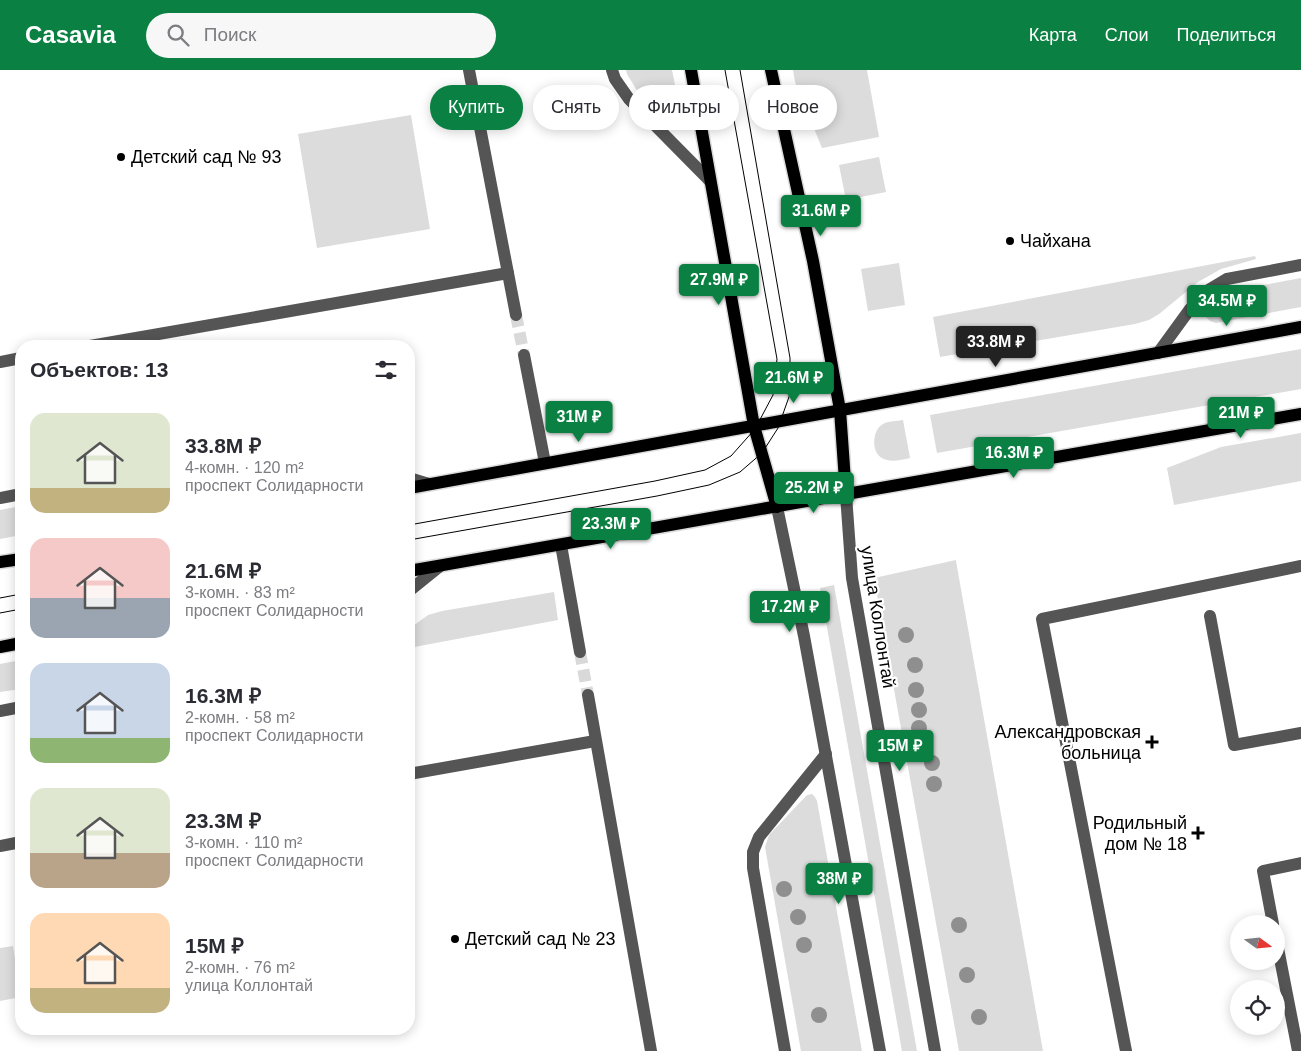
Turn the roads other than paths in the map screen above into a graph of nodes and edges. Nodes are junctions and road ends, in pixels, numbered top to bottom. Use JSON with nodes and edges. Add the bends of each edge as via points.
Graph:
{"nodes":[{"id":1,"x":469,"y":70,"type":"edge"},
{"id":2,"x":612,"y":70,"type":"edge"},
{"id":3,"x":691,"y":70,"type":"edge"},
{"id":4,"x":771,"y":70,"type":"edge"},
{"id":5,"x":710,"y":181,"type":"junction"},
{"id":6,"x":1301,"y":266,"type":"edge"},
{"id":7,"x":508,"y":273,"type":"junction"},
{"id":8,"x":516,"y":315,"type":"tunnel mouth"},
{"id":9,"x":1301,"y":328,"type":"edge"},
{"id":10,"x":124,"y":340,"type":"edge"},
{"id":11,"x":1158,"y":353,"type":"junction"},
{"id":12,"x":524,"y":355,"type":"tunnel mouth"},
{"id":13,"x":15,"y":359,"type":"edge"},
{"id":14,"x":0,"y":362,"type":"edge"},
{"id":15,"x":840,"y":410,"type":"junction"},
{"id":16,"x":1301,"y":414,"type":"edge"},
{"id":17,"x":754,"y":426,"type":"junction"},
{"id":18,"x":545,"y":463,"type":"junction"},
{"id":19,"x":415,"y":480,"type":"edge"},
{"id":20,"x":429,"y":484,"type":"junction"},
{"id":21,"x":415,"y":487,"type":"edge"},
{"id":22,"x":15,"y":495,"type":"edge"},
{"id":23,"x":846,"y":495,"type":"junction"},
{"id":24,"x":0,"y":498,"type":"edge"},
{"id":25,"x":777,"y":507,"type":"junction"},
{"id":26,"x":560,"y":545,"type":"junction"},
{"id":27,"x":15,"y":560,"type":"edge"},
{"id":28,"x":0,"y":562,"type":"edge"},
{"id":29,"x":440,"y":566,"type":"junction"},
{"id":30,"x":1301,"y":566,"type":"edge"},
{"id":31,"x":415,"y":571,"type":"edge"},
{"id":32,"x":415,"y":586,"type":"edge"},
{"id":33,"x":1210,"y":616,"type":"dead end"},
{"id":34,"x":15,"y":644,"type":"edge"},
{"id":35,"x":0,"y":647,"type":"edge"},
{"id":36,"x":580,"y":652,"type":"tunnel mouth"},
{"id":37,"x":588,"y":694,"type":"tunnel mouth"},
{"id":38,"x":15,"y":708,"type":"edge"},
{"id":39,"x":0,"y":711,"type":"edge"},
{"id":40,"x":1301,"y":733,"type":"edge"},
{"id":41,"x":595,"y":741,"type":"junction"},
{"id":42,"x":826,"y":754,"type":"junction"},
{"id":43,"x":415,"y":773,"type":"edge"},
{"id":44,"x":15,"y":843,"type":"edge"},
{"id":45,"x":0,"y":846,"type":"edge"},
{"id":46,"x":1301,"y":863,"type":"edge"},
{"id":47,"x":1271,"y":915,"type":"edge"},
{"id":48,"x":1282,"y":970,"type":"edge"},
{"id":49,"x":651,"y":1051,"type":"edge"},
{"id":50,"x":785,"y":1051,"type":"edge"},
{"id":51,"x":880,"y":1051,"type":"edge"},
{"id":52,"x":936,"y":1051,"type":"edge"},
{"id":53,"x":1126,"y":1051,"type":"edge"},
{"id":54,"x":1298,"y":1051,"type":"edge"}],
"edges":[{"from":1,"to":7,"type":"street"},
{"from":2,"to":5,"type":"street","via":[[629,99]]},
{"from":3,"to":5,"type":"main road"},
{"from":4,"to":15,"type":"main road","name":"улица Коллонтай"},
{"from":5,"to":17,"type":"main road"},
{"from":6,"to":11,"type":"street","via":[[1227,279],[1207,291]]},
{"from":7,"to":8,"type":"street"},
{"from":7,"to":10,"type":"street"},
{"from":9,"to":11,"type":"main road"},
{"from":11,"to":15,"type":"main road"},
{"from":12,"to":18,"type":"street"},
{"from":13,"to":14,"type":"street"},
{"from":15,"to":17,"type":"main road"},
{"from":15,"to":23,"type":"main road","name":"улица Коллонтай"},
{"from":16,"to":23,"type":"main road"},
{"from":17,"to":18,"type":"main road"},
{"from":17,"to":25,"type":"main road"},
{"from":18,"to":20,"type":"main road"},
{"from":19,"to":20,"type":"street"},
{"from":20,"to":21,"type":"main road"},
{"from":22,"to":24,"type":"street"},
{"from":23,"to":25,"type":"main road"},
{"from":23,"to":52,"type":"street","name":"улица Коллонтай","via":[[852,578]]},
{"from":25,"to":26,"type":"main road"},
{"from":25,"to":42,"type":"street"},
{"from":26,"to":29,"type":"main road"},
{"from":26,"to":36,"type":"street"},
{"from":27,"to":28,"type":"main road"},
{"from":29,"to":31,"type":"main road"},
{"from":29,"to":32,"type":"street"},
{"from":30,"to":53,"type":"street","via":[[1042,619]]},
{"from":33,"to":40,"type":"street","via":[[1234,745]]},
{"from":34,"to":35,"type":"main road"},
{"from":37,"to":41,"type":"street"},
{"from":38,"to":39,"type":"street"},
{"from":41,"to":43,"type":"street"},
{"from":41,"to":49,"type":"street"},
{"from":42,"to":50,"type":"street","via":[[759,837],[753,852],[753,868]]},
{"from":42,"to":51,"type":"street"},
{"from":44,"to":45,"type":"street"},
{"from":46,"to":47,"type":"street","via":[[1263,871]]},
{"from":48,"to":54,"type":"street"}]}
